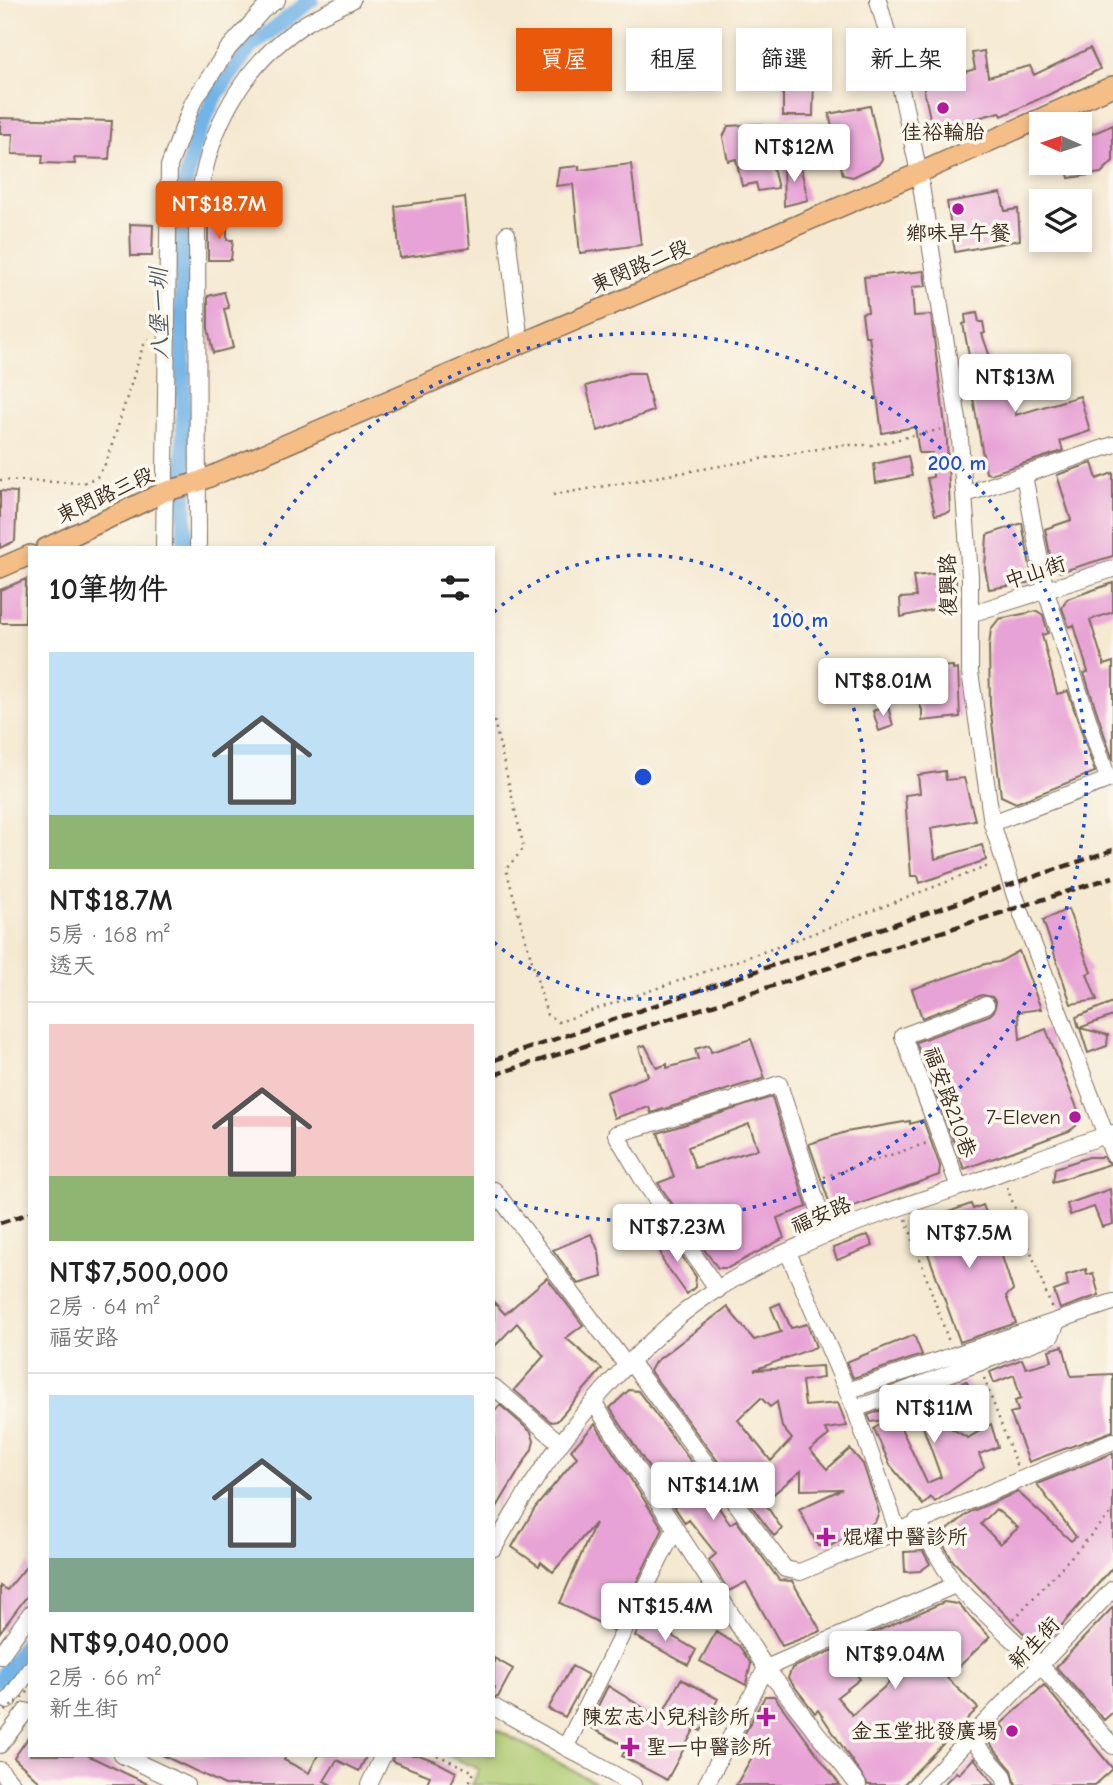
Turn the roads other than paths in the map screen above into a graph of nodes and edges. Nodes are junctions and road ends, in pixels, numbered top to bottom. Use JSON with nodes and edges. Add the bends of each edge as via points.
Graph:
{"nodes":[{"id":1,"x":277,"y":0,"type":"edge"},
{"id":2,"x":352,"y":0,"type":"edge"},
{"id":3,"x":878,"y":0,"type":"edge"},
{"id":4,"x":1113,"y":86,"type":"edge"},
{"id":5,"x":919,"y":173,"type":"junction"},
{"id":6,"x":507,"y":234,"type":"dead end"},
{"id":7,"x":520,"y":342,"type":"junction"},
{"id":8,"x":1113,"y":445,"type":"edge"},
{"id":9,"x":1024,"y":475,"type":"junction"},
{"id":10,"x":191,"y":484,"type":"junction"},
{"id":11,"x":164,"y":492,"type":"junction"},
{"id":12,"x":966,"y":494,"type":"junction"},
{"id":13,"x":50,"y":546,"type":"edge"},
{"id":14,"x":164,"y":546,"type":"edge"},
{"id":15,"x":198,"y":546,"type":"edge"},
{"id":16,"x":28,"y":556,"type":"edge"},
{"id":17,"x":0,"y":568,"type":"edge"},
{"id":18,"x":1113,"y":569,"type":"edge"},
{"id":19,"x":1046,"y":592,"type":"junction"},
{"id":20,"x":970,"y":614,"type":"junction"},
{"id":21,"x":1111,"y":779,"type":"edge"},
{"id":22,"x":992,"y":823,"type":"junction"},
{"id":23,"x":986,"y":1005,"type":"dead end"},
{"id":24,"x":1109,"y":1134,"type":"edge"},
{"id":25,"x":1113,"y":1154,"type":"edge"},
{"id":26,"x":959,"y":1187,"type":"junction"},
{"id":27,"x":495,"y":1191,"type":"edge"},
{"id":28,"x":827,"y":1235,"type":"junction"},
{"id":29,"x":788,"y":1252,"type":"junction"},
{"id":30,"x":718,"y":1290,"type":"junction"},
{"id":31,"x":1113,"y":1302,"type":"edge"},
{"id":32,"x":1057,"y":1321,"type":"junction"},
{"id":33,"x":629,"y":1364,"type":"junction"},
{"id":34,"x":495,"y":1388,"type":"edge"},
{"id":35,"x":847,"y":1391,"type":"junction"},
{"id":36,"x":594,"y":1403,"type":"junction"},
{"id":37,"x":855,"y":1409,"type":"junction"},
{"id":38,"x":1113,"y":1441,"type":"edge"},
{"id":39,"x":560,"y":1443,"type":"junction"},
{"id":40,"x":917,"y":1521,"type":"junction"},
{"id":41,"x":498,"y":1528,"type":"edge"},
{"id":42,"x":675,"y":1529,"type":"junction"},
{"id":43,"x":897,"y":1529,"type":"junction"},
{"id":44,"x":955,"y":1585,"type":"junction"},
{"id":45,"x":1113,"y":1589,"type":"edge"},
{"id":46,"x":28,"y":1617,"type":"edge"},
{"id":47,"x":0,"y":1656,"type":"edge"},
{"id":48,"x":1042,"y":1667,"type":"junction"},
{"id":49,"x":766,"y":1668,"type":"junction"},
{"id":50,"x":28,"y":1672,"type":"edge"},
{"id":51,"x":3,"y":1705,"type":"edge"},
{"id":52,"x":495,"y":1708,"type":"edge"},
{"id":53,"x":28,"y":1711,"type":"edge"},
{"id":54,"x":970,"y":1738,"type":"junction"},
{"id":55,"x":0,"y":1745,"type":"edge"},
{"id":56,"x":566,"y":1746,"type":"junction"},
{"id":57,"x":1113,"y":1746,"type":"edge"},
{"id":58,"x":126,"y":1757,"type":"edge"},
{"id":59,"x":382,"y":1757,"type":"edge"},
{"id":60,"x":0,"y":1770,"type":"edge"},
{"id":61,"x":13,"y":1785,"type":"edge"},
{"id":62,"x":186,"y":1785,"type":"edge"},
{"id":63,"x":369,"y":1785,"type":"edge"},
{"id":64,"x":633,"y":1785,"type":"edge"},
{"id":65,"x":706,"y":1785,"type":"edge"},
{"id":66,"x":858,"y":1785,"type":"edge"},
{"id":67,"x":925,"y":1785,"type":"edge"},
{"id":68,"x":1006,"y":1785,"type":"edge"}],
"edges":[{"from":1,"to":11,"type":"street","via":[[228,49],[193,102],[169,166]]},
{"from":2,"to":10,"type":"street","via":[[299,27],[253,69],[221,117],[202,169]]},
{"from":3,"to":5,"type":"street","name":"復興路"},
{"from":4,"to":5,"type":"main road","name":"東閔路二段"},
{"from":5,"to":7,"type":"main road","name":"東閔路二段"},
{"from":5,"to":12,"type":"street","name":"復興路"},
{"from":6,"to":7,"type":"street"},
{"from":7,"to":10,"type":"main road","name":"東閔路二段"},
{"from":8,"to":9,"type":"street"},
{"from":9,"to":12,"type":"street"},
{"from":9,"to":19,"type":"street"},
{"from":10,"to":11,"type":"main road","name":"東閔路三段"},
{"from":10,"to":15,"type":"street"},
{"from":11,"to":13,"type":"main road","name":"東閔路三段"},
{"from":11,"to":14,"type":"street"},
{"from":12,"to":20,"type":"street","name":"復興路"},
{"from":16,"to":17,"type":"main road"},
{"from":18,"to":19,"type":"street","name":"中山街"},
{"from":19,"to":20,"type":"street","name":"中山街"},
{"from":19,"to":21,"type":"street"},
{"from":20,"to":22,"type":"street","name":"復興路","via":[[970,672]]},
{"from":21,"to":22,"type":"street"},
{"from":22,"to":24,"type":"street","name":"復興路"},
{"from":23,"to":26,"type":"street","name":"福安路210巷","via":[[903,1036]]},
{"from":24,"to":25,"type":"street","name":"復興路"},
{"from":24,"to":26,"type":"street","name":"福安路"},
{"from":26,"to":28,"type":"street","name":"福安路"},
{"from":27,"to":33,"type":"street"},
{"from":28,"to":29,"type":"street","name":"福安路"},
{"from":28,"to":30,"type":"street","via":[[779,1084],[616,1134]]},
{"from":29,"to":30,"type":"street","name":"福安路"},
{"from":29,"to":35,"type":"street"},
{"from":30,"to":33,"type":"street","name":"福安路","via":[[672,1323]]},
{"from":31,"to":32,"type":"street"},
{"from":32,"to":35,"type":"street"},
{"from":32,"to":37,"type":"street","via":[[1051,1336]]},
{"from":33,"to":36,"type":"street","name":"福安路"},
{"from":33,"to":43,"type":"street","via":[[785,1569],[800,1572]]},
{"from":34,"to":39,"type":"street"},
{"from":35,"to":37,"type":"street"},
{"from":36,"to":39,"type":"street","name":"福安路"},
{"from":36,"to":42,"type":"street"},
{"from":37,"to":43,"type":"street"},
{"from":38,"to":40,"type":"street"},
{"from":39,"to":41,"type":"street","name":"福安路"},
{"from":40,"to":43,"type":"street"},
{"from":40,"to":44,"type":"street"},
{"from":42,"to":49,"type":"street"},
{"from":42,"to":56,"type":"street"},
{"from":44,"to":48,"type":"street"},
{"from":44,"to":49,"type":"street"},
{"from":45,"to":48,"type":"street","name":"新生街"},
{"from":46,"to":47,"type":"street"},
{"from":48,"to":54,"type":"street","name":"新生街"},
{"from":48,"to":57,"type":"street"},
{"from":49,"to":65,"type":"street"},
{"from":49,"to":66,"type":"street"},
{"from":50,"to":51,"type":"street"},
{"from":51,"to":53,"type":"street"},
{"from":52,"to":56,"type":"street"},
{"from":53,"to":55,"type":"street"},
{"from":54,"to":67,"type":"street","name":"新生街"},
{"from":54,"to":68,"type":"street","via":[[1004,1776]]},
{"from":56,"to":64,"type":"street"},
{"from":58,"to":62,"type":"street"},
{"from":59,"to":63,"type":"street"},
{"from":60,"to":61,"type":"street"}]}
